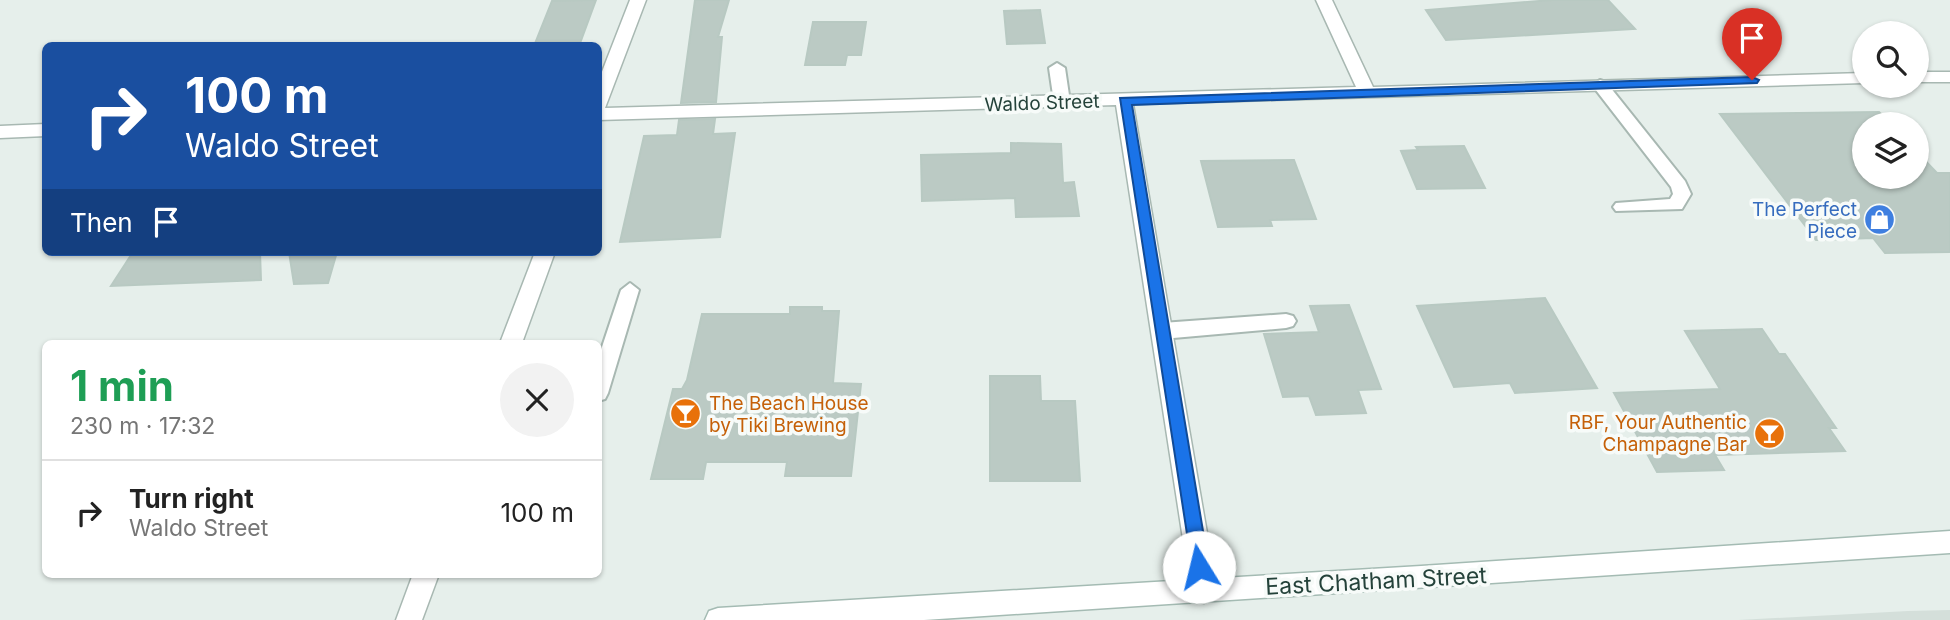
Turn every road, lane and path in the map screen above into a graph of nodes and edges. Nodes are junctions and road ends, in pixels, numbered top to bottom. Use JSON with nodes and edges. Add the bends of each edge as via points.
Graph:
{"nodes":[{"id":1,"x":638,"y":0,"type":"edge"},
{"id":2,"x":1324,"y":0,"type":"edge"},
{"id":3,"x":1058,"y":68,"type":"dead end"},
{"id":4,"x":1929,"y":77,"type":"edge"},
{"id":5,"x":1950,"y":77,"type":"edge"},
{"id":6,"x":1852,"y":78,"type":"edge"},
{"id":7,"x":1600,"y":85,"type":"junction"},
{"id":8,"x":1367,"y":92,"type":"junction"},
{"id":9,"x":602,"y":95,"type":"edge"},
{"id":10,"x":1124,"y":101,"type":"junction"},
{"id":11,"x":1062,"y":102,"type":"junction"},
{"id":12,"x":602,"y":114,"type":"edge"},
{"id":13,"x":42,"y":130,"type":"edge"},
{"id":14,"x":0,"y":132,"type":"edge"},
{"id":15,"x":1622,"y":207,"type":"dead end"},
{"id":16,"x":544,"y":256,"type":"edge"},
{"id":17,"x":630,"y":290,"type":"dead end"},
{"id":18,"x":1286,"y":321,"type":"dead end"},
{"id":19,"x":1161,"y":331,"type":"junction"},
{"id":20,"x":512,"y":340,"type":"edge"},
{"id":21,"x":602,"y":377,"type":"edge"},
{"id":22,"x":1950,"y":542,"type":"edge"},
{"id":23,"x":425,"y":578,"type":"edge"},
{"id":24,"x":1203,"y":592,"type":"junction"},
{"id":25,"x":409,"y":620,"type":"edge"},
{"id":26,"x":718,"y":620,"type":"edge"}],
"edges":[{"from":1,"to":9,"type":"street"},
{"from":2,"to":8,"type":"street"},
{"from":3,"to":11,"type":"lane"},
{"from":4,"to":5,"type":"street"},
{"from":6,"to":7,"type":"street","name":"Waldo Street"},
{"from":7,"to":8,"type":"street","name":"Waldo Street"},
{"from":7,"to":15,"type":"lane","via":[[1682,194],[1676,205]]},
{"from":8,"to":10,"type":"street","name":"Waldo Street"},
{"from":10,"to":11,"type":"street","name":"Waldo Street"},
{"from":10,"to":19,"type":"street"},
{"from":11,"to":12,"type":"street","name":"Waldo Street"},
{"from":13,"to":14,"type":"street"},
{"from":16,"to":20,"type":"street"},
{"from":17,"to":21,"type":"lane"},
{"from":18,"to":19,"type":"lane"},
{"from":19,"to":24,"type":"street"},
{"from":22,"to":24,"type":"street","name":"East Chatham Street"},
{"from":23,"to":25,"type":"street"},
{"from":24,"to":26,"type":"street","name":"East Chatham Street"}]}
